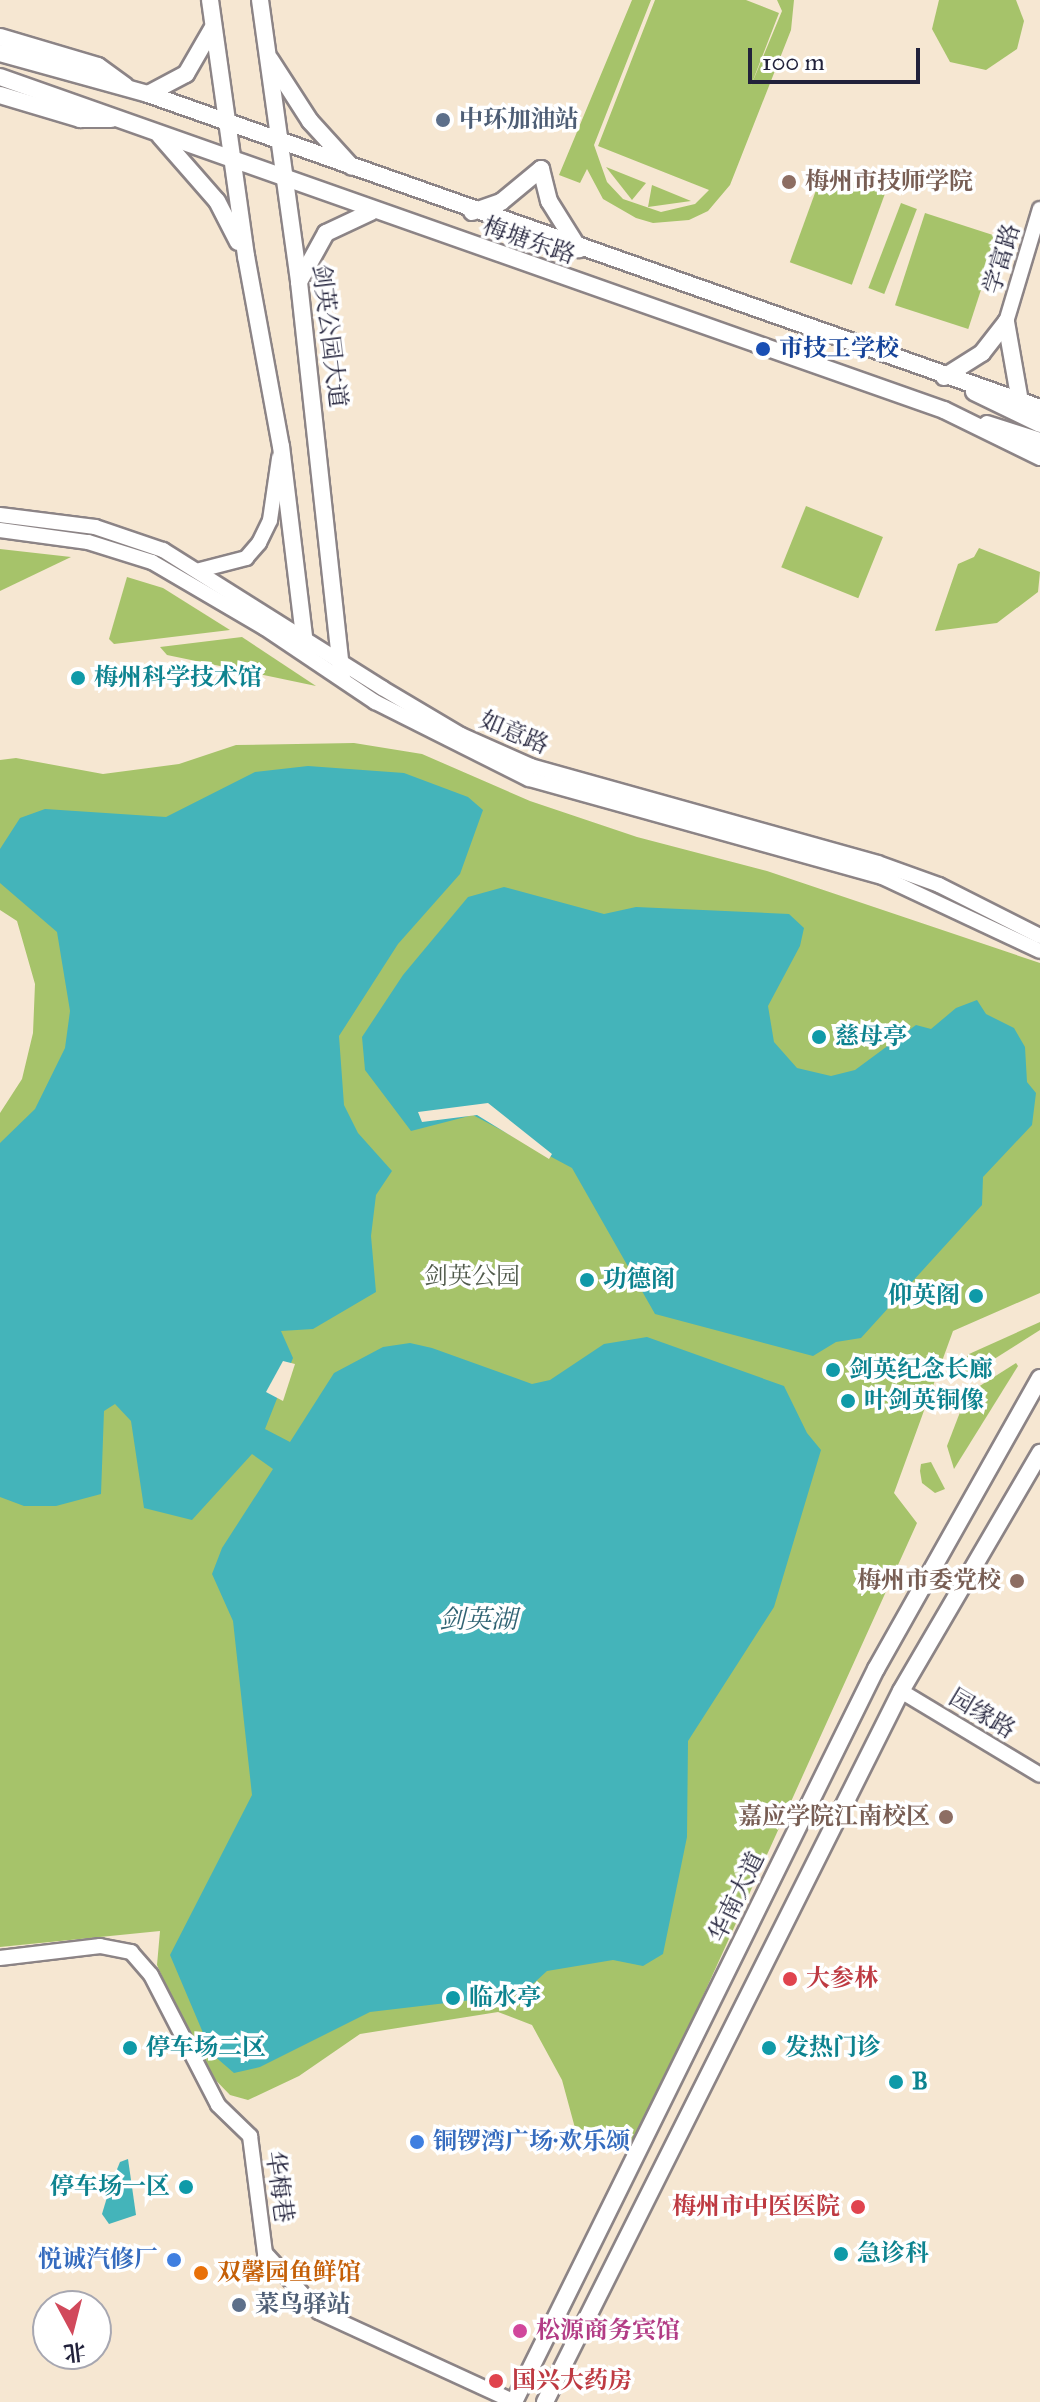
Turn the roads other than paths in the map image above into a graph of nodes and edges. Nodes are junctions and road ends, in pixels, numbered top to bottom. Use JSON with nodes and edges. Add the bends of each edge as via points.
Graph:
{"nodes":[{"id":1,"x":211,"y":0,"type":"edge"},
{"id":2,"x":260,"y":0,"type":"edge"},
{"id":3,"x":213,"y":24,"type":"junction"},
{"id":4,"x":0,"y":37,"type":"edge"},
{"id":5,"x":0,"y":53,"type":"edge"},
{"id":6,"x":266,"y":53,"type":"junction"},
{"id":7,"x":0,"y":77,"type":"edge"},
{"id":8,"x":127,"y":87,"type":"junction"},
{"id":9,"x":148,"y":94,"type":"junction"},
{"id":10,"x":0,"y":95,"type":"edge"},
{"id":11,"x":111,"y":119,"type":"junction"},
{"id":12,"x":227,"y":123,"type":"junction"},
{"id":13,"x":156,"y":132,"type":"junction"},
{"id":14,"x":279,"y":143,"type":"junction"},
{"id":15,"x":232,"y":160,"type":"junction"},
{"id":16,"x":356,"y":171,"type":"junction"},
{"id":17,"x":284,"y":179,"type":"junction"},
{"id":18,"x":1040,"y":209,"type":"edge"},
{"id":19,"x":371,"y":212,"type":"junction"},
{"id":20,"x":472,"y":212,"type":"junction"},
{"id":21,"x":579,"y":249,"type":"junction"},
{"id":22,"x":246,"y":256,"type":"junction"},
{"id":23,"x":299,"y":282,"type":"junction"},
{"id":24,"x":1006,"y":322,"type":"junction"},
{"id":25,"x":944,"y":377,"type":"junction"},
{"id":26,"x":1019,"y":396,"type":"junction"},
{"id":27,"x":1040,"y":408,"type":"edge"},
{"id":28,"x":944,"y":410,"type":"junction"},
{"id":29,"x":1040,"y":424,"type":"edge"},
{"id":30,"x":1040,"y":441,"type":"edge"},
{"id":31,"x":281,"y":446,"type":"junction"},
{"id":32,"x":1040,"y":457,"type":"edge"},
{"id":33,"x":0,"y":515,"type":"edge"},
{"id":34,"x":0,"y":530,"type":"edge"},
{"id":35,"x":200,"y":570,"type":"junction"},
{"id":36,"x":306,"y":647,"type":"junction"},
{"id":37,"x":342,"y":671,"type":"junction"},
{"id":38,"x":1040,"y":936,"type":"edge"},
{"id":39,"x":1040,"y":951,"type":"edge"},
{"id":40,"x":1040,"y":1378,"type":"edge"},
{"id":41,"x":1040,"y":1453,"type":"edge"},
{"id":42,"x":901,"y":1691,"type":"junction"},
{"id":43,"x":1040,"y":1775,"type":"edge"},
{"id":44,"x":0,"y":1958,"type":"edge"},
{"id":45,"x":594,"y":2239,"type":"junction"},
{"id":46,"x":621,"y":2249,"type":"junction"},
{"id":47,"x":514,"y":2402,"type":"edge"},
{"id":48,"x":545,"y":2402,"type":"edge"}],
"edges":[{"from":1,"to":3,"type":"main road"},
{"from":2,"to":6,"type":"main road","name":"剑英公园大道"},
{"from":3,"to":9,"type":"main road","via":[[186,74]]},
{"from":3,"to":12,"type":"main road"},
{"from":4,"to":8,"type":"main road","via":[[98,66]]},
{"from":5,"to":8,"type":"main road","name":"梅塘东路"},
{"from":6,"to":14,"type":"main road","name":"剑英公园大道"},
{"from":6,"to":16,"type":"main road","via":[[310,121]]},
{"from":7,"to":11,"type":"main road","name":"梅塘东路","via":[[87,105]]},
{"from":8,"to":9,"type":"main road","name":"梅塘东路"},
{"from":9,"to":12,"type":"main road","name":"梅塘东路"},
{"from":10,"to":11,"type":"main road","via":[[80,119]]},
{"from":11,"to":13,"type":"main road","name":"梅塘东路"},
{"from":12,"to":14,"type":"main road","name":"梅塘东路"},
{"from":12,"to":15,"type":"main road"},
{"from":13,"to":15,"type":"main road","name":"梅塘东路"},
{"from":13,"to":22,"type":"main road","via":[[217,201]]},
{"from":14,"to":16,"type":"main road","name":"梅塘东路"},
{"from":14,"to":17,"type":"main road","name":"剑英公园大道"},
{"from":15,"to":17,"type":"main road","name":"梅塘东路"},
{"from":15,"to":22,"type":"main road"},
{"from":16,"to":20,"type":"main road","name":"梅塘东路"},
{"from":17,"to":19,"type":"main road","name":"梅塘东路"},
{"from":17,"to":23,"type":"main road","name":"剑英公园大道"},
{"from":18,"to":24,"type":"street","name":"学富路"},
{"from":19,"to":23,"type":"main road","via":[[326,233]]},
{"from":19,"to":28,"type":"main road","name":"梅塘东路"},
{"from":20,"to":21,"type":"main road","name":"梅塘东路"},
{"from":20,"to":21,"type":"main road","via":[[501,202],[541,169],[549,201]]},
{"from":21,"to":25,"type":"main road","name":"梅塘东路"},
{"from":22,"to":31,"type":"main road"},
{"from":23,"to":37,"type":"main road","name":"剑英公园大道"},
{"from":24,"to":25,"type":"main road","via":[[982,353]]},
{"from":24,"to":26,"type":"main road"},
{"from":25,"to":26,"type":"main road","name":"梅塘东路"},
{"from":25,"to":29,"type":"main road"},
{"from":26,"to":27,"type":"main road","name":"梅塘东路"},
{"from":28,"to":30,"type":"main road"},
{"from":28,"to":32,"type":"main road","name":"梅塘东路"},
{"from":31,"to":35,"type":"street","via":[[270,520],[259,543],[246,558]]},
{"from":31,"to":36,"type":"main road"},
{"from":33,"to":35,"type":"street","name":"如意路","via":[[95,527],[163,550]]},
{"from":34,"to":36,"type":"street","name":"如意路","via":[[88,542],[152,562]]},
{"from":35,"to":36,"type":"street","name":"如意路"},
{"from":36,"to":37,"type":"street","name":"如意路"},
{"from":37,"to":38,"type":"street","name":"如意路","via":[[531,766],[878,863],[939,885]]},
{"from":37,"to":39,"type":"street","name":"如意路","via":[[375,702],[529,779],[882,877]]},
{"from":40,"to":45,"type":"main road","name":"华南大道","via":[[876,1669]]},
{"from":41,"to":42,"type":"main road"},
{"from":42,"to":43,"type":"street","name":"园缘路"},
{"from":42,"to":46,"type":"main road","via":[[759,1985]]},
{"from":44,"to":47,"type":"street","name":"华梅巷","via":[[100,1946],[131,1952],[151,1975],[218,2105],[250,2136],[265,2253],[319,2312]]},
{"from":45,"to":46,"type":"main road"},
{"from":45,"to":47,"type":"main road","name":"华南大道"},
{"from":46,"to":48,"type":"main road"}]}
